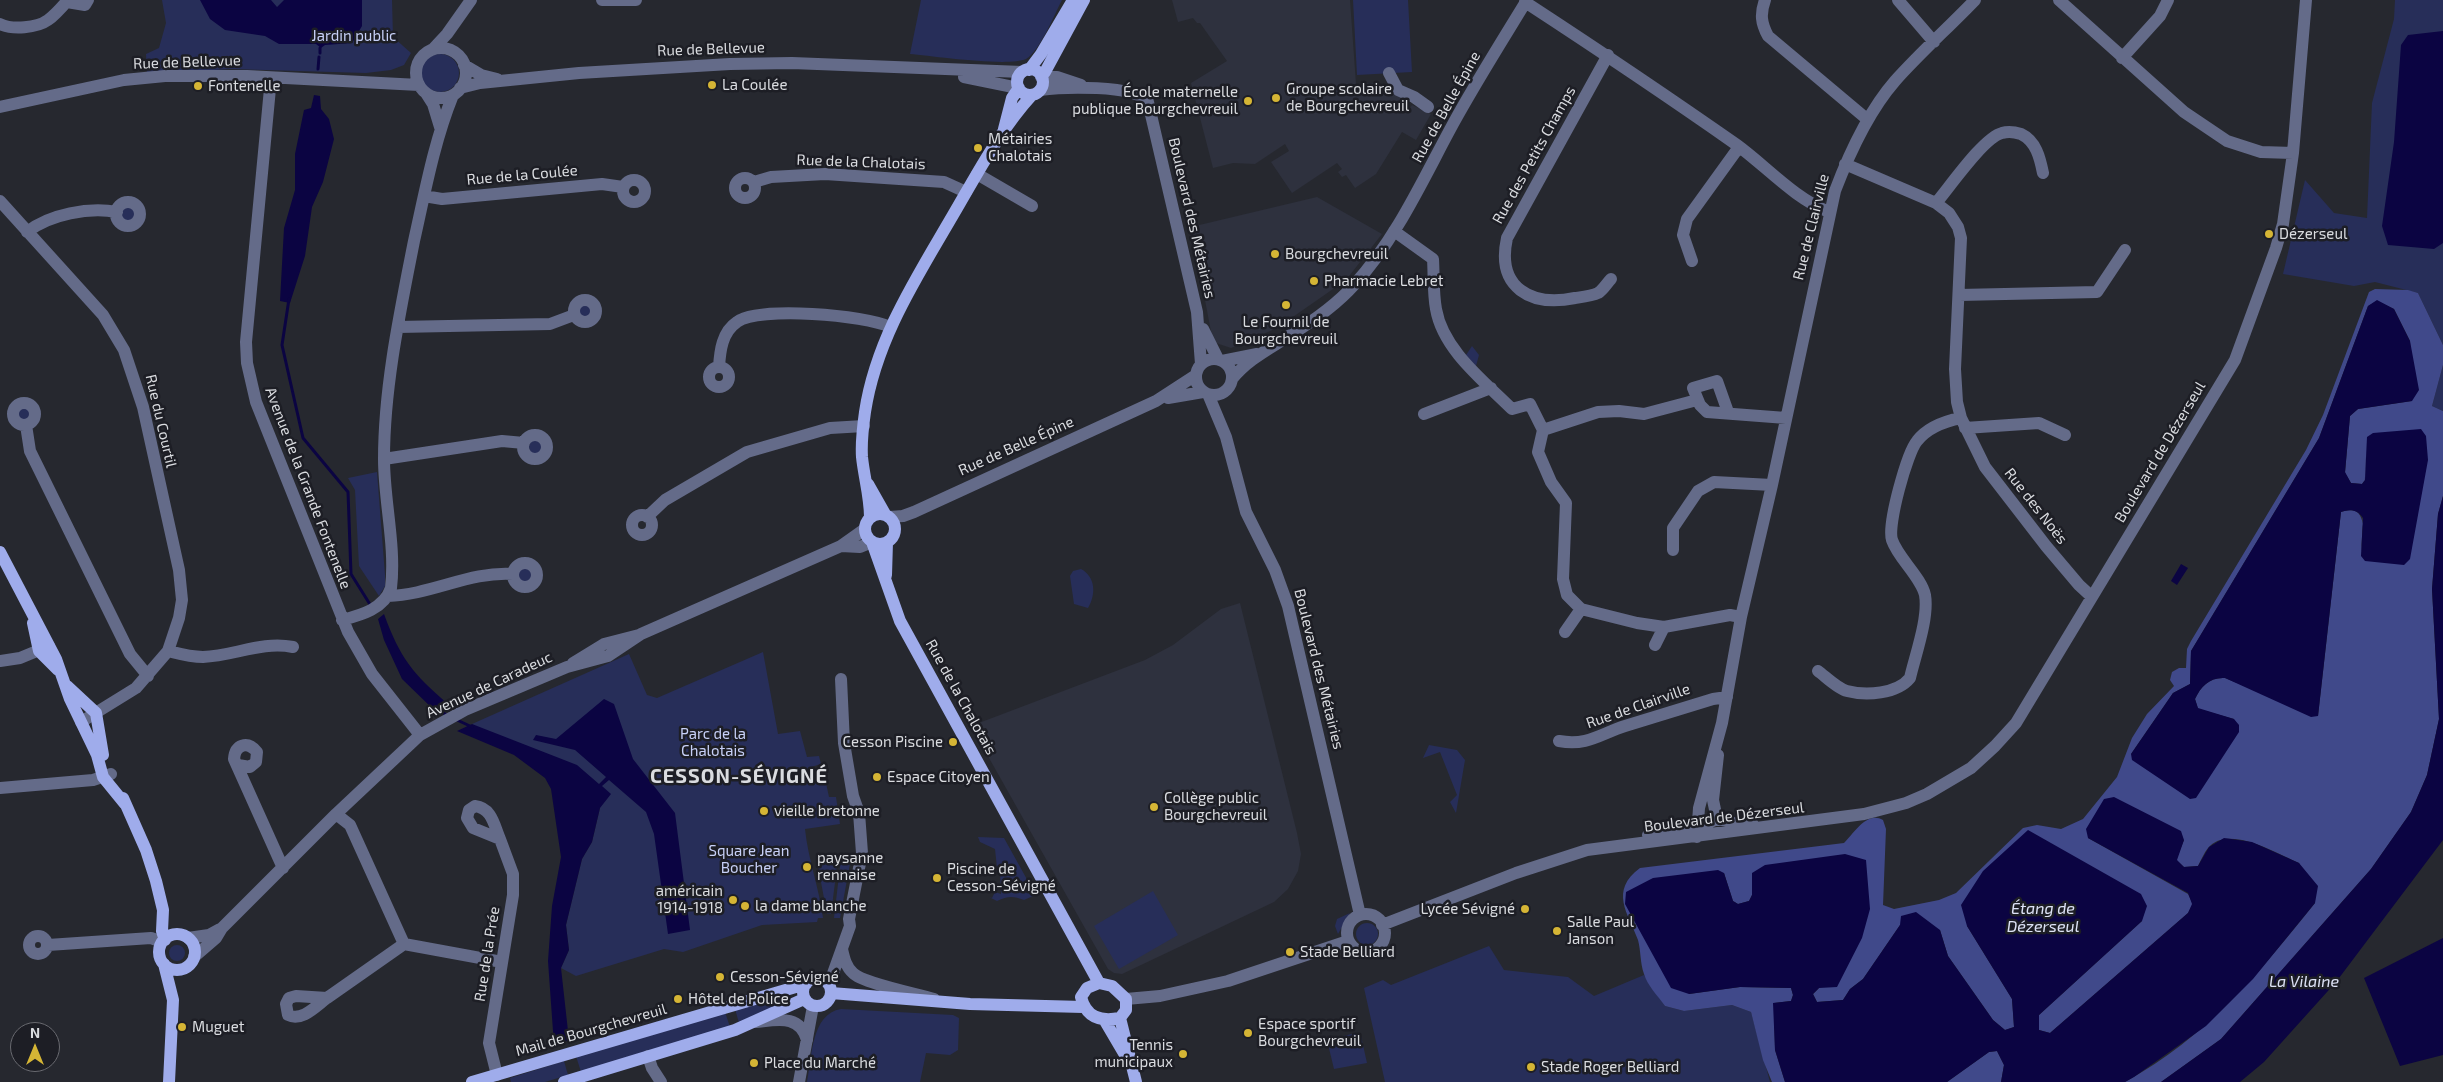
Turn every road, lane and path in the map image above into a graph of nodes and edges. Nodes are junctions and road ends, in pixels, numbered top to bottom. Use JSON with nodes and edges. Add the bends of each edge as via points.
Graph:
{"nodes":[{"id":1,"x":88,"y":0,"type":"edge"},
{"id":2,"x":471,"y":0,"type":"edge"},
{"id":3,"x":602,"y":0,"type":"edge"},
{"id":4,"x":636,"y":0,"type":"edge"},
{"id":5,"x":1073,"y":0,"type":"edge"},
{"id":6,"x":1084,"y":0,"type":"edge"},
{"id":7,"x":1765,"y":0,"type":"edge"},
{"id":8,"x":1898,"y":0,"type":"edge"},
{"id":9,"x":1975,"y":0,"type":"edge"},
{"id":10,"x":2059,"y":0,"type":"edge"},
{"id":11,"x":2168,"y":0,"type":"edge"},
{"id":12,"x":2306,"y":0,"type":"edge"},
{"id":13,"x":67,"y":1,"type":"edge"},
{"id":14,"x":1526,"y":1,"type":"edge"},
{"id":15,"x":458,"y":20,"type":"junction"},
{"id":16,"x":0,"y":24,"type":"edge"},
{"id":17,"x":1934,"y":42,"type":"junction"},
{"id":18,"x":433,"y":50,"type":"junction"},
{"id":19,"x":1608,"y":55,"type":"junction"},
{"id":20,"x":2122,"y":58,"type":"junction"},
{"id":21,"x":461,"y":60,"type":"junction"},
{"id":22,"x":416,"y":70,"type":"junction"},
{"id":23,"x":922,"y":70,"type":"junction"},
{"id":24,"x":1389,"y":73,"type":"dead end"},
{"id":25,"x":271,"y":78,"type":"junction"},
{"id":26,"x":501,"y":80,"type":"junction"},
{"id":27,"x":1034,"y":80,"type":"junction"},
{"id":28,"x":377,"y":84,"type":"junction"},
{"id":29,"x":1018,"y":88,"type":"junction"},
{"id":30,"x":422,"y":89,"type":"junction"},
{"id":31,"x":457,"y":92,"type":"junction"},
{"id":32,"x":0,"y":107,"type":"edge"},
{"id":33,"x":1428,"y":108,"type":"dead end"},
{"id":34,"x":1868,"y":120,"type":"junction"},
{"id":35,"x":440,"y":127,"type":"junction"},
{"id":36,"x":1003,"y":132,"type":"junction"},
{"id":37,"x":1739,"y":147,"type":"junction"},
{"id":38,"x":2293,"y":153,"type":"junction"},
{"id":39,"x":1845,"y":164,"type":"junction"},
{"id":40,"x":2043,"y":173,"type":"dead end"},
{"id":41,"x":977,"y":174,"type":"junction"},
{"id":42,"x":754,"y":182,"type":"dead end"},
{"id":43,"x":623,"y":187,"type":"dead end"},
{"id":44,"x":966,"y":192,"type":"junction"},
{"id":45,"x":424,"y":196,"type":"junction"},
{"id":46,"x":0,"y":201,"type":"edge"},
{"id":47,"x":1936,"y":203,"type":"junction"},
{"id":48,"x":1032,"y":206,"type":"dead end"},
{"id":49,"x":117,"y":212,"type":"dead end"},
{"id":50,"x":1829,"y":212,"type":"junction"},
{"id":51,"x":1394,"y":231,"type":"junction"},
{"id":52,"x":27,"y":232,"type":"junction"},
{"id":53,"x":2125,"y":250,"type":"dead end"},
{"id":54,"x":1692,"y":262,"type":"dead end"},
{"id":55,"x":1611,"y":279,"type":"dead end"},
{"id":56,"x":1959,"y":295,"type":"junction"},
{"id":57,"x":1197,"y":312,"type":"junction"},
{"id":58,"x":574,"y":315,"type":"dead end"},
{"id":59,"x":398,"y":327,"type":"junction"},
{"id":60,"x":890,"y":327,"type":"junction"},
{"id":61,"x":1259,"y":354,"type":"junction"},
{"id":62,"x":1220,"y":360,"type":"junction"},
{"id":63,"x":719,"y":367,"type":"dead end"},
{"id":64,"x":1198,"y":370,"type":"junction"},
{"id":65,"x":1232,"y":380,"type":"junction"},
{"id":66,"x":1491,"y":388,"type":"junction"},
{"id":67,"x":1224,"y":392,"type":"junction"},
{"id":68,"x":1206,"y":393,"type":"junction"},
{"id":69,"x":1697,"y":400,"type":"junction"},
{"id":70,"x":1156,"y":401,"type":"junction"},
{"id":71,"x":1728,"y":412,"type":"junction"},
{"id":72,"x":1424,"y":414,"type":"dead end"},
{"id":73,"x":1786,"y":418,"type":"junction"},
{"id":74,"x":1963,"y":423,"type":"junction"},
{"id":75,"x":26,"y":426,"type":"dead end"},
{"id":76,"x":864,"y":426,"type":"junction"},
{"id":77,"x":1543,"y":430,"type":"junction"},
{"id":78,"x":2064,"y":435,"type":"dead end"},
{"id":79,"x":1226,"y":437,"type":"junction"},
{"id":80,"x":524,"y":443,"type":"dead end"},
{"id":81,"x":384,"y":459,"type":"junction"},
{"id":82,"x":866,"y":479,"type":"junction"},
{"id":83,"x":1772,"y":486,"type":"junction"},
{"id":84,"x":887,"y":515,"type":"junction"},
{"id":85,"x":648,"y":517,"type":"dead end"},
{"id":86,"x":870,"y":517,"type":"junction"},
{"id":87,"x":865,"y":529,"type":"junction"},
{"id":88,"x":872,"y":542,"type":"junction"},
{"id":89,"x":886,"y":542,"type":"junction"},
{"id":90,"x":841,"y":546,"type":"junction"},
{"id":91,"x":1673,"y":550,"type":"dead end"},
{"id":92,"x":0,"y":552,"type":"edge"},
{"id":93,"x":513,"y":574,"type":"dead end"},
{"id":94,"x":885,"y":582,"type":"junction"},
{"id":95,"x":388,"y":596,"type":"junction"},
{"id":96,"x":2092,"y":597,"type":"junction"},
{"id":97,"x":1581,"y":609,"type":"junction"},
{"id":98,"x":1741,"y":617,"type":"junction"},
{"id":99,"x":342,"y":620,"type":"junction"},
{"id":100,"x":1664,"y":626,"type":"junction"},
{"id":101,"x":1565,"y":632,"type":"dead end"},
{"id":102,"x":1655,"y":645,"type":"dead end"},
{"id":103,"x":293,"y":647,"type":"dead end"},
{"id":104,"x":44,"y":648,"type":"junction"},
{"id":105,"x":168,"y":651,"type":"junction"},
{"id":106,"x":0,"y":660,"type":"edge"},
{"id":107,"x":1818,"y":671,"type":"dead end"},
{"id":108,"x":148,"y":676,"type":"junction"},
{"id":109,"x":841,"y":680,"type":"dead end"},
{"id":110,"x":65,"y":683,"type":"junction"},
{"id":111,"x":1727,"y":697,"type":"junction"},
{"id":112,"x":96,"y":713,"type":"junction"},
{"id":113,"x":82,"y":722,"type":"junction"},
{"id":114,"x":1722,"y":723,"type":"junction"},
{"id":115,"x":420,"y":735,"type":"junction"},
{"id":116,"x":1560,"y":741,"type":"dead end"},
{"id":117,"x":238,"y":765,"type":"dead end"},
{"id":118,"x":107,"y":775,"type":"junction"},
{"id":119,"x":0,"y":788,"type":"edge"},
{"id":120,"x":336,"y":814,"type":"junction"},
{"id":121,"x":1864,"y":814,"type":"junction"},
{"id":122,"x":1717,"y":819,"type":"junction"},
{"id":123,"x":1697,"y":832,"type":"junction"},
{"id":124,"x":500,"y":839,"type":"dead end"},
{"id":125,"x":283,"y":868,"type":"junction"},
{"id":126,"x":164,"y":910,"type":"junction"},
{"id":127,"x":1360,"y":915,"type":"junction"},
{"id":128,"x":1382,"y":925,"type":"junction"},
{"id":129,"x":222,"y":928,"type":"junction"},
{"id":130,"x":184,"y":936,"type":"junction"},
{"id":131,"x":164,"y":941,"type":"junction"},
{"id":132,"x":1348,"y":941,"type":"junction"},
{"id":133,"x":404,"y":944,"type":"junction"},
{"id":134,"x":48,"y":945,"type":"dead end"},
{"id":135,"x":842,"y":949,"type":"junction"},
{"id":136,"x":191,"y":962,"type":"junction"},
{"id":137,"x":502,"y":962,"type":"junction"},
{"id":138,"x":164,"y":964,"type":"junction"},
{"id":139,"x":1099,"y":983,"type":"junction"},
{"id":140,"x":806,"y":984,"type":"junction"},
{"id":141,"x":829,"y":988,"type":"junction"},
{"id":142,"x":327,"y":998,"type":"dead end"},
{"id":143,"x":1126,"y":999,"type":"junction"},
{"id":144,"x":173,"y":1000,"type":"junction"},
{"id":145,"x":939,"y":1000,"type":"junction"},
{"id":146,"x":809,"y":1002,"type":"junction"},
{"id":147,"x":1083,"y":1007,"type":"junction"},
{"id":148,"x":1120,"y":1018,"type":"junction"},
{"id":149,"x":1105,"y":1021,"type":"junction"},
{"id":150,"x":753,"y":1022,"type":"junction"},
{"id":151,"x":807,"y":1040,"type":"junction"},
{"id":152,"x":648,"y":1056,"type":"junction"},
{"id":153,"x":1132,"y":1068,"type":"junction"},
{"id":154,"x":498,"y":1078,"type":"edge"},
{"id":155,"x":169,"y":1082,"type":"edge"},
{"id":156,"x":472,"y":1082,"type":"edge"},
{"id":157,"x":564,"y":1082,"type":"edge"},
{"id":158,"x":661,"y":1082,"type":"edge"},
{"id":159,"x":799,"y":1082,"type":"edge"},
{"id":160,"x":1136,"y":1082,"type":"edge"}],
"edges":[{"from":1,"to":13,"type":"street","via":[[85,5]]},
{"from":2,"to":15,"type":"street"},
{"from":3,"to":4,"type":"street"},
{"from":5,"to":27,"type":"main road","via":[[1041,54]]},
{"from":6,"to":27,"type":"main road","via":[[1050,64]]},
{"from":7,"to":34,"type":"street","via":[[1761,24],[1768,36]]},
{"from":8,"to":17,"type":"street"},
{"from":9,"to":17,"type":"street","name":"Rue de Clairville"},
{"from":10,"to":20,"type":"street"},
{"from":11,"to":20,"type":"street","via":[[2160,16]]},
{"from":12,"to":38,"type":"street","name":"Boulevard de Dézerseul"},
{"from":13,"to":16,"type":"street","via":[[47,21],[35,26]]},
{"from":14,"to":19,"type":"street"},
{"from":14,"to":51,"type":"street","name":"Rue de Belle Épine"},
{"from":15,"to":18,"type":"street"},
{"from":15,"to":21,"type":"street","via":[[456,37]]},
{"from":17,"to":34,"type":"street","name":"Rue de Clairville","via":[[1894,82]]},
{"from":18,"to":21,"type":"street","via":[[449,50]]},
{"from":18,"to":22,"type":"street","via":[[422,57]]},
{"from":19,"to":37,"type":"street"},
{"from":19,"to":55,"type":"street","name":"Rue des Petits Champs","via":[[1507,238],[1503,256],[1518,289],[1536,299],[1556,302],[1598,293]]},
{"from":20,"to":38,"type":"street","via":[[2184,112],[2227,141],[2260,152]]},
{"from":21,"to":26,"type":"street","name":"Rue de Bellevue","via":[[481,75]]},
{"from":21,"to":31,"type":"street","via":[[465,80]]},
{"from":22,"to":28,"type":"street","name":"Rue de Bellevue"},
{"from":22,"to":30,"type":"street"},
{"from":23,"to":26,"type":"street","name":"Rue de Bellevue","via":[[844,64],[755,63],[611,70]]},
{"from":23,"to":27,"type":"street","name":"Rue de Bellevue"},
{"from":23,"to":29,"type":"street","name":"Rue de Bellevue"},
{"from":24,"to":33,"type":"street","via":[[1398,90]]},
{"from":25,"to":28,"type":"street","name":"Rue de Bellevue"},
{"from":25,"to":32,"type":"street","name":"Rue de Bellevue","via":[[145,78]]},
{"from":25,"to":99,"type":"street","name":"Avenue de la Grande Fontenelle","via":[[246,342],[247,363],[256,402]]},
{"from":26,"to":31,"type":"street","name":"Rue de Bellevue"},
{"from":27,"to":29,"type":"main road","via":[[1018,78]]},
{"from":27,"to":36,"type":"main road"},
{"from":27,"to":57,"type":"street","name":"Boulevard des Métairies","via":[[1133,94],[1144,97],[1148,102]]},
{"from":28,"to":30,"type":"street","name":"Rue de Bellevue"},
{"from":29,"to":36,"type":"main road"},
{"from":30,"to":31,"type":"street","via":[[439,98]]},
{"from":30,"to":35,"type":"street","via":[[436,110]]},
{"from":31,"to":35,"type":"street"},
{"from":34,"to":39,"type":"street","name":"Rue de Clairville"},
{"from":35,"to":45,"type":"street"},
{"from":36,"to":41,"type":"main road"},
{"from":37,"to":50,"type":"street","via":[[1813,206]]},
{"from":37,"to":54,"type":"street","via":[[1687,219],[1683,235]]},
{"from":38,"to":96,"type":"street","name":"Boulevard de Dézerseul","via":[[2283,224],[2235,360]]},
{"from":39,"to":47,"type":"street","name":"Rue des Noës"},
{"from":39,"to":50,"type":"street","name":"Rue de Clairville"},
{"from":40,"to":47,"type":"street","via":[[2040,157],[2029,138],[2016,132],[2001,133],[1987,141]]},
{"from":41,"to":44,"type":"main road"},
{"from":41,"to":48,"type":"street"},
{"from":42,"to":44,"type":"street","name":"Rue de la Chalotais","via":[[771,177],[825,174],[944,182]]},
{"from":43,"to":45,"type":"street","name":"Rue de la Coulée","via":[[602,184],[442,199]]},
{"from":44,"to":60,"type":"main road"},
{"from":45,"to":59,"type":"street"},
{"from":46,"to":52,"type":"street","name":"Rue du Courtil"},
{"from":47,"to":56,"type":"street","name":"Rue des Noës","via":[[1949,213],[1960,233]]},
{"from":49,"to":52,"type":"street","via":[[94,209],[48,220]]},
{"from":50,"to":73,"type":"street","name":"Rue de Clairville"},
{"from":51,"to":61,"type":"street","name":"Rue de Belle Épine","via":[[1346,293],[1294,333]]},
{"from":51,"to":66,"type":"street","via":[[1434,259],[1436,309],[1442,329],[1452,346]]},
{"from":52,"to":105,"type":"street","name":"Rue du Courtil","via":[[102,315],[129,360],[143,407],[179,570],[182,600]]},
{"from":53,"to":56,"type":"street","via":[[2097,292]]},
{"from":56,"to":74,"type":"street","name":"Rue des Noës","via":[[1956,402]]},
{"from":57,"to":62,"type":"street","name":"Boulevard des Métairies","via":[[1207,339]]},
{"from":57,"to":64,"type":"street","name":"Boulevard des Métairies"},
{"from":58,"to":59,"type":"street","via":[[550,324]]},
{"from":59,"to":81,"type":"street"},
{"from":60,"to":63,"type":"street","via":[[876,321],[827,315],[749,316],[735,323],[726,334]]},
{"from":60,"to":76,"type":"main road","via":[[871,386]]},
{"from":61,"to":62,"type":"street","name":"Rue de Belle Épine"},
{"from":61,"to":65,"type":"street","name":"Rue de Belle Épine"},
{"from":62,"to":64,"type":"street","via":[[1209,360]]},
{"from":62,"to":65,"type":"street","via":[[1229,366]]},
{"from":64,"to":68,"type":"street","via":[[1198,386]]},
{"from":64,"to":70,"type":"street","name":"Rue de Belle Épine"},
{"from":65,"to":67,"type":"street"},
{"from":66,"to":72,"type":"street"},
{"from":66,"to":77,"type":"street","via":[[1512,410],[1530,404]]},
{"from":67,"to":68,"type":"street","via":[[1216,395]]},
{"from":67,"to":79,"type":"street","name":"Boulevard des Métairies"},
{"from":68,"to":70,"type":"street","name":"Rue de Belle Épine"},
{"from":68,"to":79,"type":"street","name":"Boulevard des Métairies"},
{"from":69,"to":71,"type":"street","via":[[1707,412]]},
{"from":69,"to":71,"type":"street","via":[[1693,388],[1717,381]]},
{"from":69,"to":77,"type":"street","via":[[1644,414],[1598,412]]},
{"from":70,"to":84,"type":"street","name":"Rue de Belle Épine","via":[[914,512],[904,516]]},
{"from":71,"to":73,"type":"street"},
{"from":73,"to":83,"type":"street","name":"Rue de Clairville"},
{"from":74,"to":78,"type":"street","via":[[2039,423]]},
{"from":74,"to":96,"type":"street","name":"Rue des Noës","via":[[1984,467],[2057,559]]},
{"from":74,"to":107,"type":"street","via":[[1946,421],[1918,440],[1911,450],[1891,521],[1892,540],[1925,594],[1925,614],[1910,678],[1905,684],[1886,692],[1846,691]]},
{"from":75,"to":108,"type":"street","via":[[34,460],[130,654]]},
{"from":76,"to":82,"type":"main road","via":[[862,458]]},
{"from":76,"to":85,"type":"street","via":[[830,428],[747,452],[665,500]]},
{"from":77,"to":97,"type":"street","via":[[1538,452],[1551,482],[1566,503],[1563,579],[1567,595]]},
{"from":79,"to":127,"type":"street","name":"Boulevard des Métairies","via":[[1246,512],[1288,606]]},
{"from":80,"to":81,"type":"street","via":[[502,441]]},
{"from":81,"to":95,"type":"street","via":[[392,580]]},
{"from":82,"to":84,"type":"main road"},
{"from":82,"to":86,"type":"main road"},
{"from":83,"to":91,"type":"street","via":[[1714,482],[1698,491],[1673,528]]},
{"from":83,"to":98,"type":"street","name":"Rue de Clairville"},
{"from":84,"to":86,"type":"main road"},
{"from":84,"to":89,"type":"main road","via":[[895,529],[892,538]]},
{"from":86,"to":87,"type":"main road"},
{"from":87,"to":88,"type":"main road"},
{"from":87,"to":90,"type":"street","name":"Avenue de Caradeuc"},
{"from":88,"to":89,"type":"main road"},
{"from":88,"to":90,"type":"street","name":"Avenue de Caradeuc","via":[[860,547]]},
{"from":88,"to":94,"type":"main road","name":"Rue de la Chalotais"},
{"from":89,"to":94,"type":"main road","name":"Rue de la Chalotais"},
{"from":90,"to":115,"type":"street","name":"Avenue de Caradeuc","via":[[641,634],[619,652],[567,666],[465,710]]},
{"from":92,"to":104,"type":"main road"},
{"from":93,"to":95,"type":"street","via":[[484,575],[421,593]]},
{"from":94,"to":139,"type":"main road","name":"Rue de la Chalotais","via":[[900,621]]},
{"from":95,"to":99,"type":"street","via":[[366,613]]},
{"from":96,"to":121,"type":"street","name":"Boulevard de Dézerseul","via":[[2016,723],[1995,746],[1971,768],[1928,794],[1893,808]]},
{"from":97,"to":100,"type":"street"},
{"from":97,"to":101,"type":"street"},
{"from":98,"to":100,"type":"street"},
{"from":98,"to":111,"type":"street","name":"Rue de Clairville"},
{"from":99,"to":115,"type":"street","name":"Avenue de la Grande Fontenelle","via":[[368,668]]},
{"from":100,"to":102,"type":"street"},
{"from":103,"to":105,"type":"street","via":[[267,645],[203,657]]},
{"from":104,"to":106,"type":"street","via":[[20,658]]},
{"from":104,"to":110,"type":"main road"},
{"from":105,"to":108,"type":"street","name":"Rue du Courtil"},
{"from":108,"to":112,"type":"street","name":"Rue du Courtil","via":[[123,698]]},
{"from":109,"to":135,"type":"street","via":[[844,743],[859,813],[862,853],[850,926]]},
{"from":110,"to":112,"type":"main road"},
{"from":110,"to":113,"type":"main road"},
{"from":111,"to":114,"type":"street","name":"Rue de Clairville"},
{"from":111,"to":116,"type":"street","name":"Rue de Clairville","via":[[1622,727],[1593,740]]},
{"from":112,"to":113,"type":"street","name":"Rue du Courtil"},
{"from":112,"to":118,"type":"main road"},
{"from":113,"to":118,"type":"main road"},
{"from":114,"to":122,"type":"street","name":"Rue de Clairville","via":[[1713,800]]},
{"from":114,"to":123,"type":"street","name":"Rue de Clairville","via":[[1702,793]]},
{"from":115,"to":120,"type":"street","name":"Avenue de Caradeuc"},
{"from":117,"to":125,"type":"street"},
{"from":118,"to":119,"type":"street","via":[[84,782]]},
{"from":118,"to":126,"type":"main road","via":[[125,804],[146,850]]},
{"from":120,"to":125,"type":"street","name":"Avenue de Caradeuc"},
{"from":120,"to":133,"type":"street","via":[[350,825]]},
{"from":121,"to":122,"type":"street","name":"Boulevard de Dézerseul","via":[[1739,824]]},
{"from":121,"to":123,"type":"street","name":"Boulevard de Dézerseul"},
{"from":122,"to":123,"type":"street","name":"Boulevard de Dézerseul"},
{"from":123,"to":128,"type":"street","name":"Boulevard de Dézerseul","via":[[1587,850],[1516,872]]},
{"from":124,"to":137,"type":"street","name":"Rue de la Prée","via":[[513,874],[513,895]]},
{"from":125,"to":129,"type":"street","name":"Avenue de Caradeuc"},
{"from":126,"to":130,"type":"main road"},
{"from":126,"to":131,"type":"main road"},
{"from":127,"to":128,"type":"street","via":[[1374,917]]},
{"from":127,"to":132,"type":"street","via":[[1350,922]]},
{"from":128,"to":132,"type":"street","via":[[1384,939],[1376,949],[1357,950]]},
{"from":129,"to":130,"type":"street","name":"Avenue de Caradeuc","via":[[209,935]]},
{"from":129,"to":136,"type":"street","name":"Avenue de Caradeuc"},
{"from":130,"to":131,"type":"main road","via":[[172,935]]},
{"from":130,"to":136,"type":"main road","via":[[194,947]]},
{"from":131,"to":134,"type":"street","via":[[151,938]]},
{"from":131,"to":138,"type":"main road","via":[[160,954]]},
{"from":132,"to":143,"type":"street","via":[[1228,981],[1160,996]]},
{"from":133,"to":137,"type":"street"},
{"from":133,"to":142,"type":"street"},
{"from":135,"to":141,"type":"street"},
{"from":135,"to":145,"type":"street","via":[[853,974],[865,981]]},
{"from":136,"to":138,"type":"main road","via":[[175,970]]},
{"from":136,"to":144,"type":"main road","via":[[179,981]]},
{"from":137,"to":154,"type":"street","name":"Rue de la Prée","via":[[489,1043]]},
{"from":138,"to":144,"type":"main road"},
{"from":139,"to":143,"type":"main road","via":[[1112,986]]},
{"from":139,"to":147,"type":"main road","via":[[1087,988],[1081,996]]},
{"from":140,"to":141,"type":"main road","via":[[816,978]]},
{"from":140,"to":146,"type":"main road","via":[[803,991]]},
{"from":140,"to":154,"type":"main road","name":"Mail de Bourgchevreuil"},
{"from":141,"to":145,"type":"main road"},
{"from":141,"to":146,"type":"main road","via":[[825,1004]]},
{"from":143,"to":148,"type":"main road","via":[[1126,1010]]},
{"from":144,"to":155,"type":"main road"},
{"from":145,"to":147,"type":"main road"},
{"from":146,"to":150,"type":"main road"},
{"from":146,"to":151,"type":"street"},
{"from":147,"to":149,"type":"main road","via":[[1091,1016]]},
{"from":148,"to":149,"type":"main road"},
{"from":148,"to":153,"type":"main road"},
{"from":149,"to":153,"type":"main road"},
{"from":150,"to":151,"type":"street","via":[[794,1021],[805,1031]]},
{"from":150,"to":152,"type":"main road"},
{"from":151,"to":159,"type":"street"},
{"from":152,"to":157,"type":"main road"},
{"from":152,"to":158,"type":"street"},
{"from":153,"to":160,"type":"main road"},
{"from":154,"to":156,"type":"main road","name":"Mail de Bourgchevreuil"}]}
